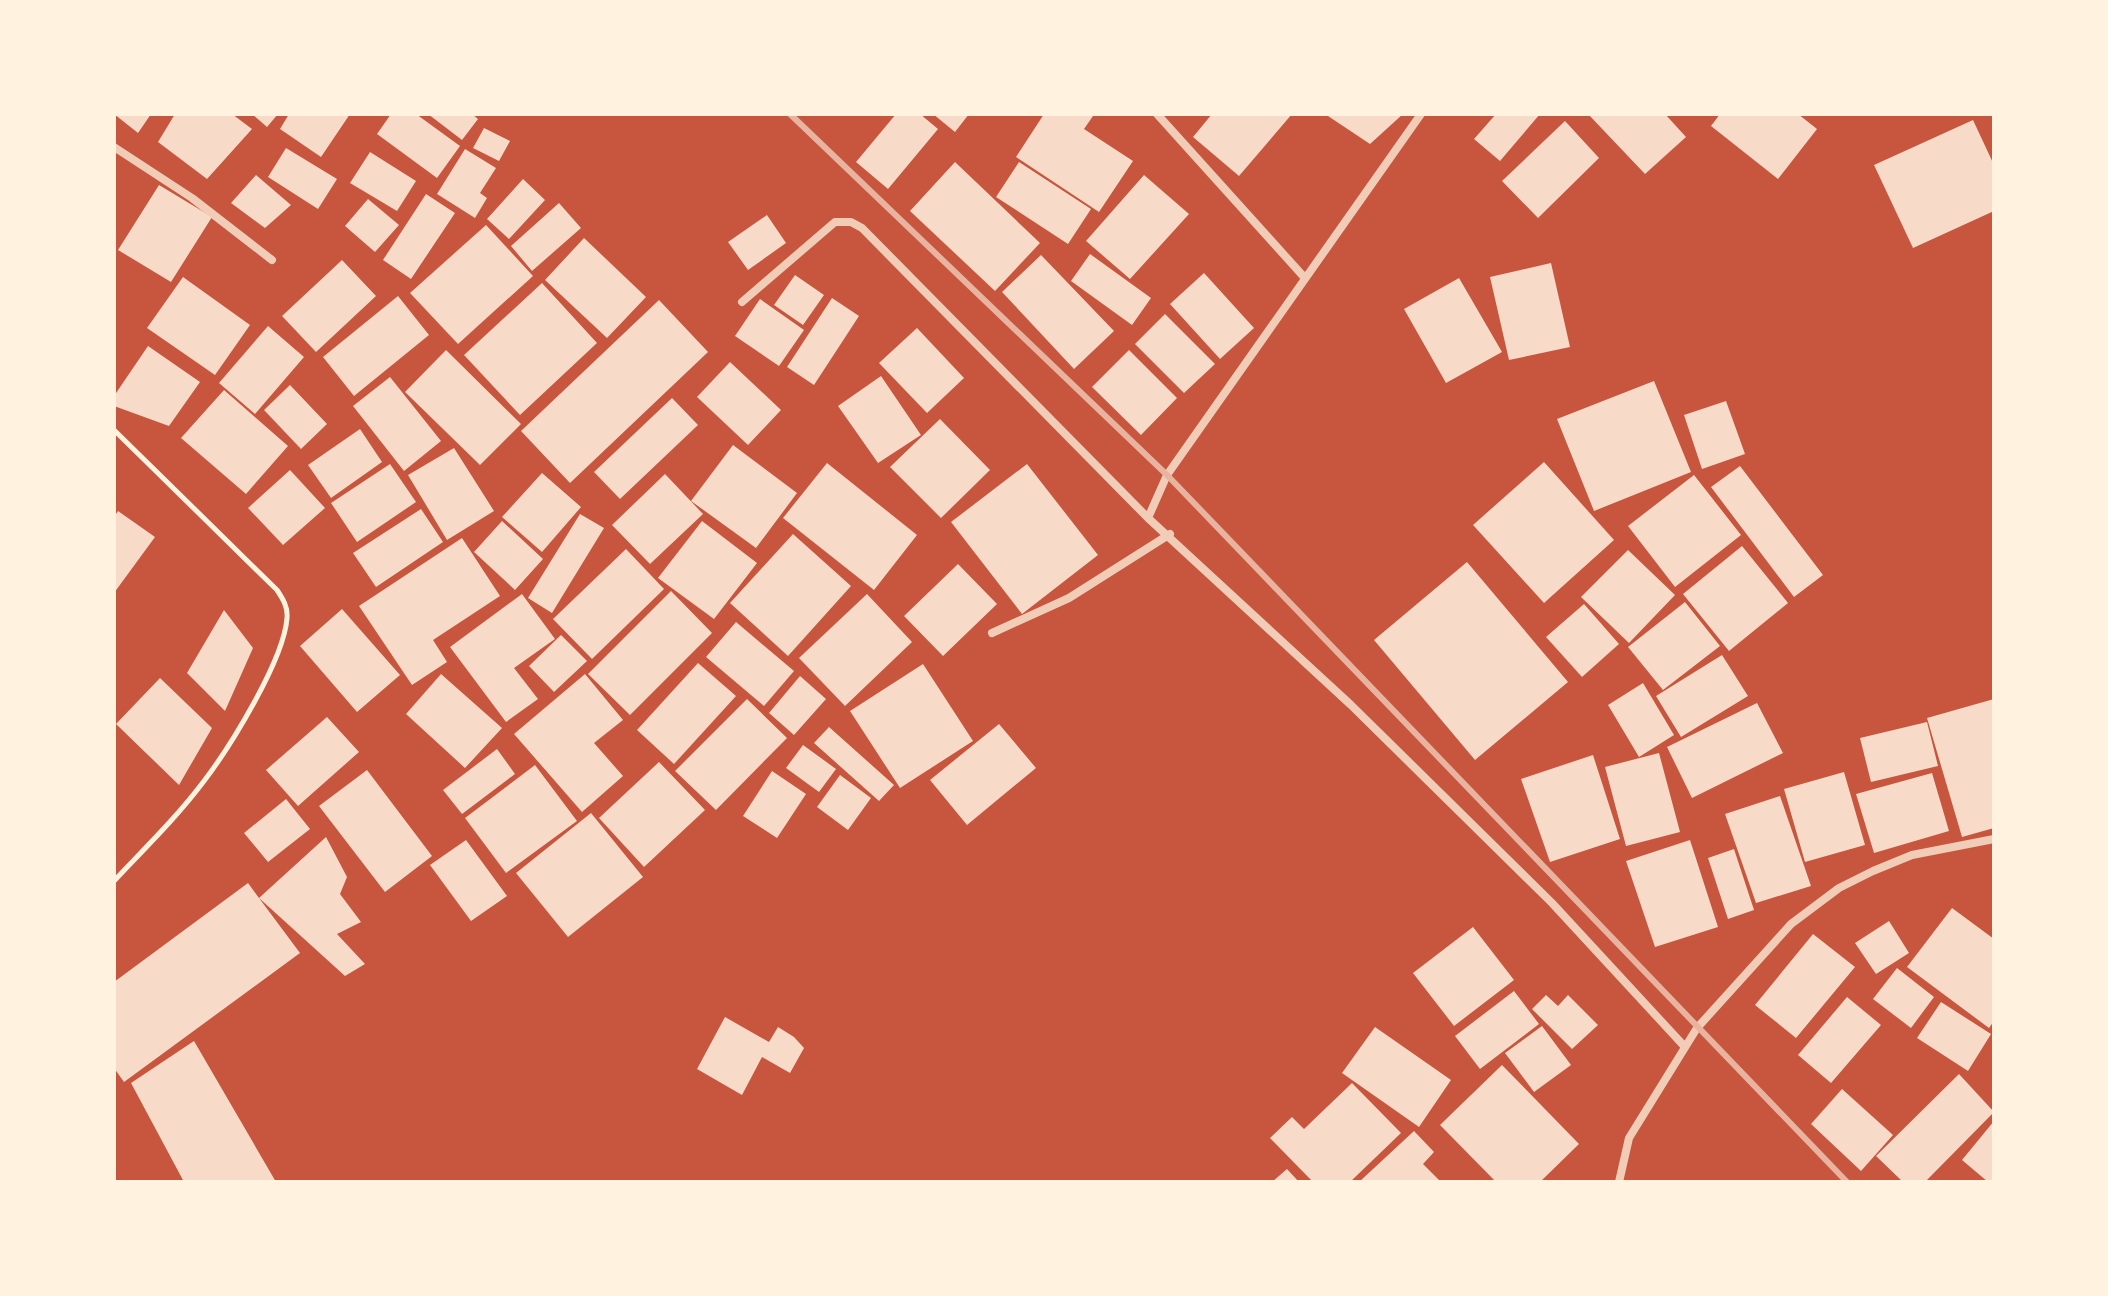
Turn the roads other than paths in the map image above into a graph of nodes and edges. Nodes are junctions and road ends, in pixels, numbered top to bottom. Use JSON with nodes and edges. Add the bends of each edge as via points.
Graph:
{"nodes":[{"id":1,"x":1157,"y":114,"type":"edge"},
{"id":2,"x":1421,"y":114,"type":"edge"},
{"id":3,"x":114,"y":147,"type":"edge"},
{"id":4,"x":272,"y":260,"type":"dead end"},
{"id":5,"x":1304,"y":277,"type":"junction"},
{"id":6,"x":742,"y":302,"type":"dead end"},
{"id":7,"x":1148,"y":518,"type":"junction"},
{"id":8,"x":1170,"y":534,"type":"junction"},
{"id":9,"x":992,"y":633,"type":"dead end"},
{"id":10,"x":1994,"y":839,"type":"edge"},
{"id":11,"x":1685,"y":1047,"type":"junction"},
{"id":12,"x":1619,"y":1182,"type":"edge"}],
"edges":[{"from":1,"to":5,"type":"street"},
{"from":2,"to":5,"type":"street"},
{"from":3,"to":4,"type":"street"},
{"from":5,"to":7,"type":"street","via":[[1167,475]]},
{"from":6,"to":7,"type":"street","via":[[835,222],[851,222]]},
{"from":7,"to":8,"type":"street"},
{"from":8,"to":9,"type":"street","via":[[1069,598]]},
{"from":8,"to":11,"type":"street","via":[[1552,903]]},
{"from":10,"to":11,"type":"street","via":[[1912,855],[1839,888],[1791,924]]},
{"from":11,"to":12,"type":"street","via":[[1629,1138]]}]}
